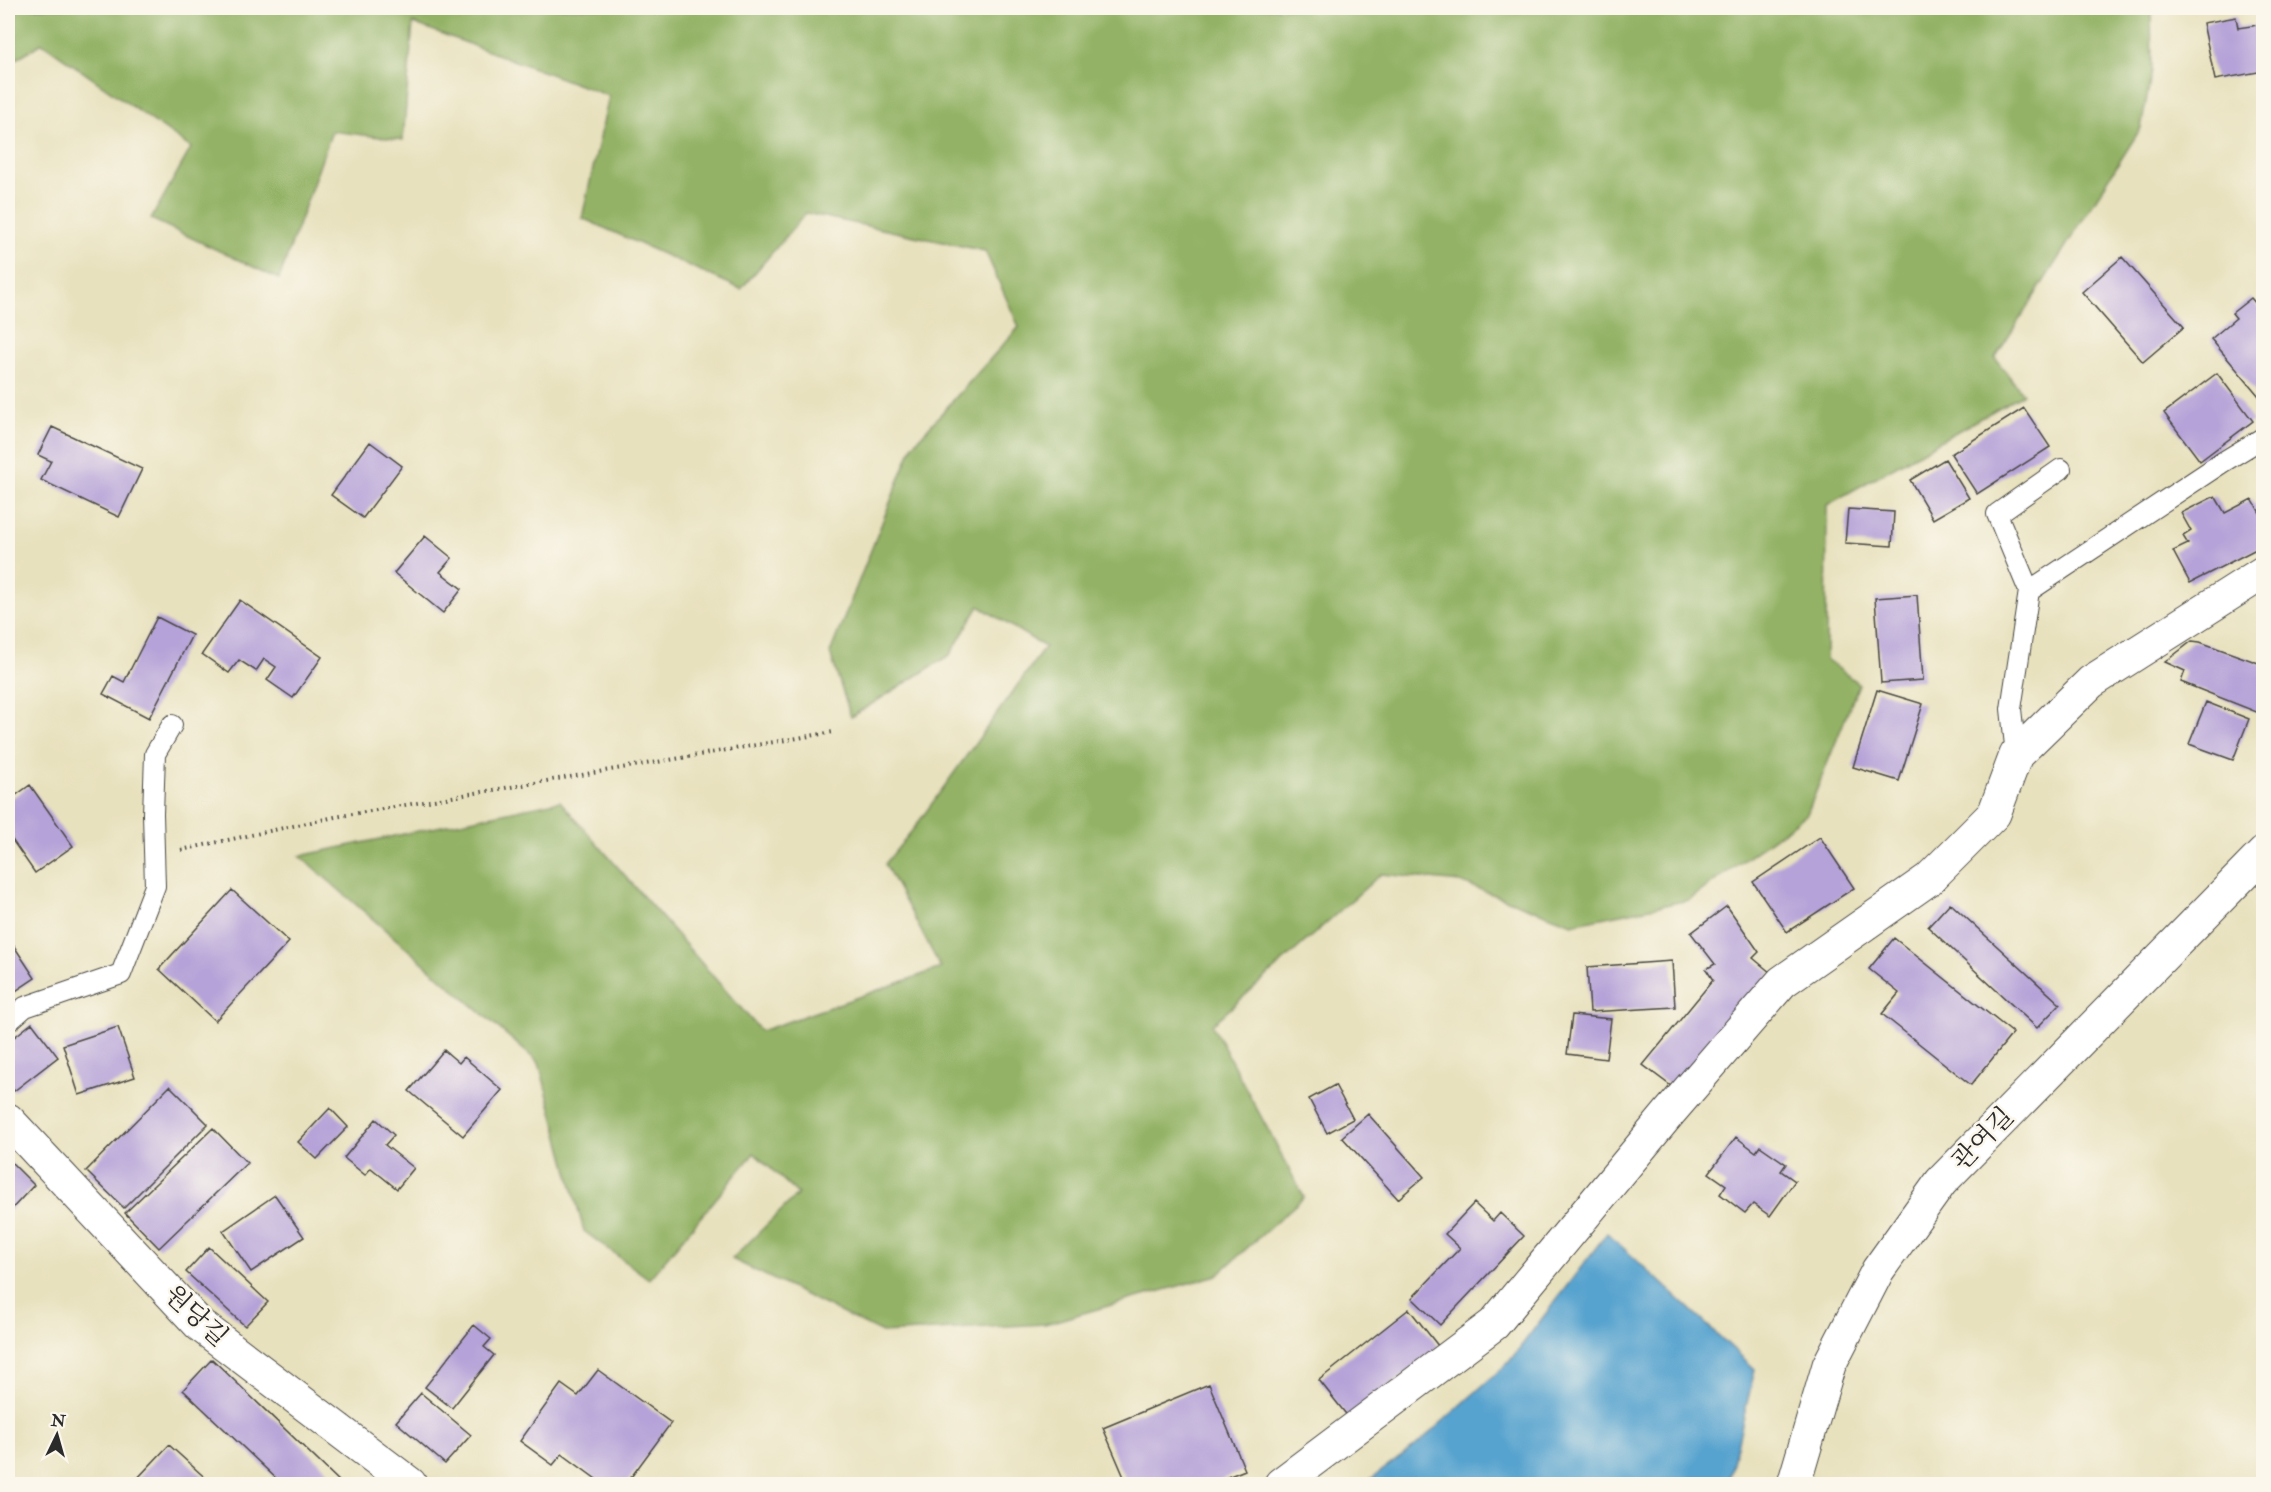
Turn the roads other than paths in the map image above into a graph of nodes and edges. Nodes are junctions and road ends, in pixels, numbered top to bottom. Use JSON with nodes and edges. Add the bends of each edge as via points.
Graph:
{"nodes":[{"id":1,"x":2264,"y":437,"type":"edge"},
{"id":2,"x":2061,"y":469,"type":"dead end"},
{"id":3,"x":2264,"y":572,"type":"edge"},
{"id":4,"x":2030,"y":591,"type":"junction"},
{"id":5,"x":172,"y":725,"type":"dead end"},
{"id":6,"x":2016,"y":755,"type":"junction"},
{"id":7,"x":2264,"y":853,"type":"edge"},
{"id":8,"x":8,"y":1022,"type":"edge"},
{"id":9,"x":8,"y":1120,"type":"edge"},
{"id":10,"x":410,"y":1485,"type":"edge"},
{"id":11,"x":1281,"y":1485,"type":"edge"},
{"id":12,"x":1794,"y":1485,"type":"edge"}],
"edges":[{"from":1,"to":4,"type":"lane"},
{"from":2,"to":4,"type":"lane","via":[[1997,514]]},
{"from":3,"to":6,"type":"street","via":[[2091,682]]},
{"from":4,"to":6,"type":"lane","via":[[2011,709]]},
{"from":5,"to":8,"type":"lane","via":[[155,754],[155,886],[121,974],[25,1006]]},
{"from":6,"to":11,"type":"street","via":[[1994,814],[1929,879],[1782,982],[1494,1324]]},
{"from":7,"to":12,"type":"street","name":"관여길","via":[[1941,1182],[1878,1270],[1829,1365]]},
{"from":9,"to":10,"type":"street","name":"원당길","via":[[200,1325]]}]}
